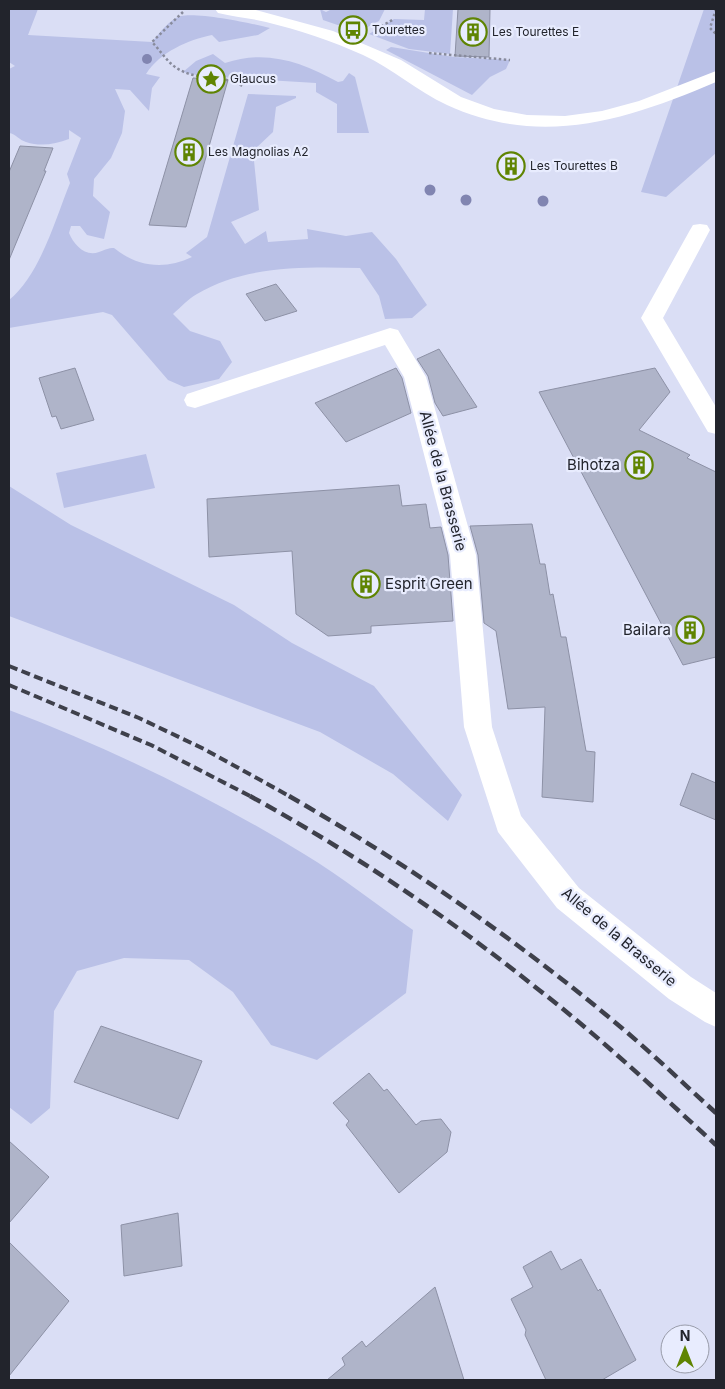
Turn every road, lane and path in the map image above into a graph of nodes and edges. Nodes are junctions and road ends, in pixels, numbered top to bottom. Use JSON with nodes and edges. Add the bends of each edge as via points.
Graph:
{"nodes":[{"id":1,"x":224,"y":9,"type":"edge"},
{"id":2,"x":716,"y":9,"type":"edge"},
{"id":3,"x":183,"y":12,"type":"dead end"},
{"id":4,"x":394,"y":19,"type":"dead end"},
{"id":5,"x":370,"y":34,"type":"dead end"},
{"id":6,"x":716,"y":34,"type":"edge"},
{"id":7,"x":425,"y":53,"type":"dead end"},
{"id":8,"x":510,"y":60,"type":"dead end"},
{"id":9,"x":716,"y":76,"type":"edge"},
{"id":10,"x":244,"y":87,"type":"dead end"},
{"id":11,"x":700,"y":230,"type":"dead end"},
{"id":12,"x":195,"y":400,"type":"dead end"},
{"id":13,"x":716,"y":424,"type":"edge"},
{"id":14,"x":716,"y":1011,"type":"edge"}],
"edges":[{"from":1,"to":9,"type":"street","via":[[260,14],[316,30],[389,60],[454,102],[519,120],[602,117]]},
{"from":2,"to":6,"type":"path","via":[[710,23]]},
{"from":3,"to":10,"type":"path","via":[[152,42],[183,72],[233,78]]},
{"from":4,"to":5,"type":"path"},
{"from":7,"to":8,"type":"path"},
{"from":11,"to":13,"type":"street","via":[[652,318]]},
{"from":12,"to":14,"type":"street","name":"Allée de la Brasserie","via":[[390,335],[415,377],[463,555],[478,727],[508,824],[568,898],[680,988]]}]}
